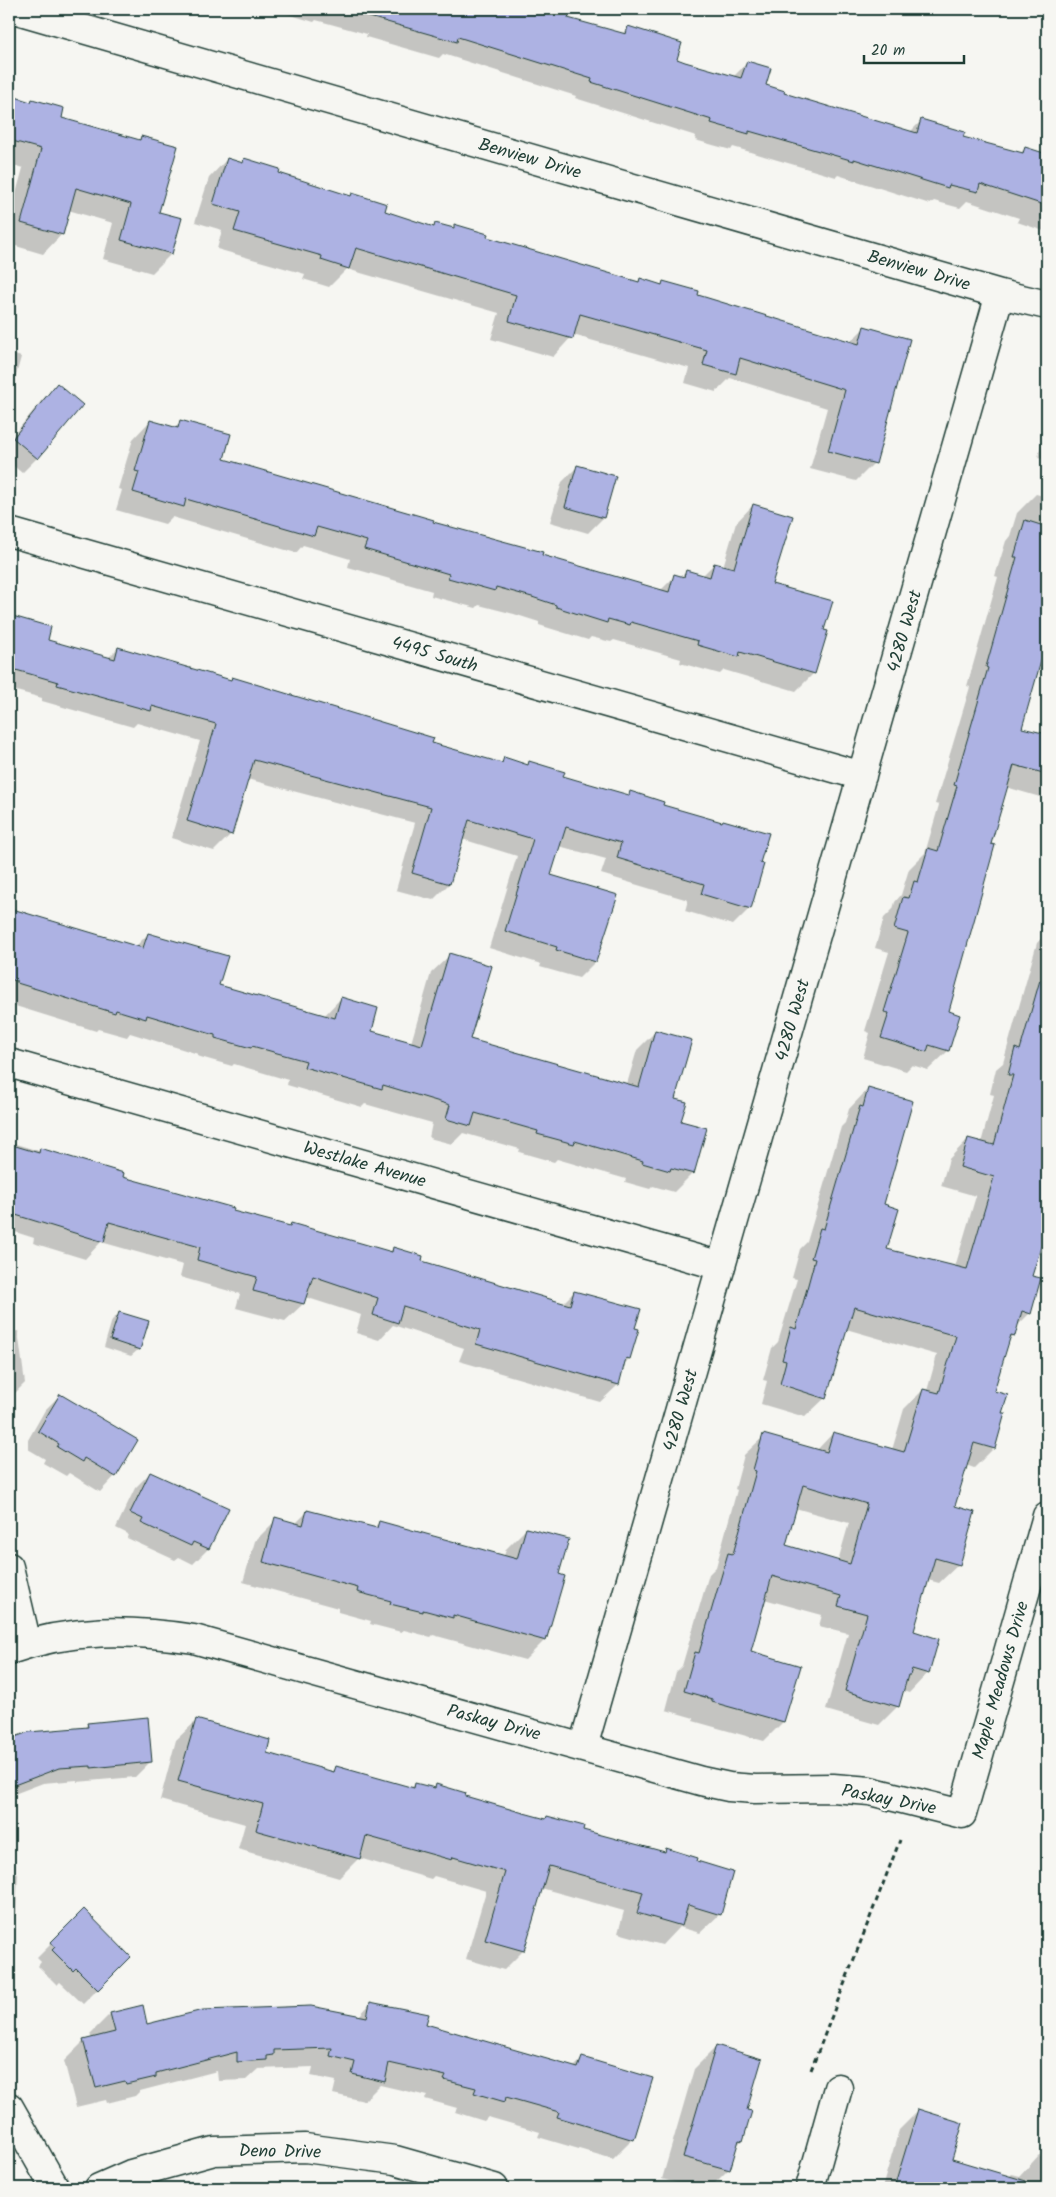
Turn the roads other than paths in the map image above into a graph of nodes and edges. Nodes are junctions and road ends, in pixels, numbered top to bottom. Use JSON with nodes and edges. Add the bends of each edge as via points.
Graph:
{"nodes":[{"id":1,"x":14,"y":9,"type":"edge"},
{"id":2,"x":1000,"y":294,"type":"junction"},
{"id":3,"x":1047,"y":305,"type":"edge"},
{"id":4,"x":9,"y":532,"type":"edge"},
{"id":5,"x":862,"y":776,"type":"junction"},
{"id":6,"x":9,"y":1062,"type":"edge"},
{"id":7,"x":721,"y":1266,"type":"junction"},
{"id":8,"x":1047,"y":1516,"type":"edge"},
{"id":9,"x":9,"y":1567,"type":"edge"},
{"id":10,"x":18,"y":1647,"type":"edge"},
{"id":11,"x":583,"y":1747,"type":"junction"},
{"id":12,"x":962,"y":1814,"type":"joint"},
{"id":13,"x":838,"y":2088,"type":"dead end"},
{"id":14,"x":9,"y":2107,"type":"edge"},
{"id":15,"x":55,"y":2188,"type":"edge"},
{"id":16,"x":99,"y":2188,"type":"edge"},
{"id":17,"x":494,"y":2188,"type":"edge"},
{"id":18,"x":810,"y":2188,"type":"edge"}],
"edges":[{"from":1,"to":2,"type":"street","name":"Benview Drive"},
{"from":2,"to":3,"type":"street","name":"Benview Drive"},
{"from":2,"to":5,"type":"street","name":"4280 West"},
{"from":4,"to":5,"type":"street","name":"4495 South"},
{"from":5,"to":7,"type":"street","name":"4280 West"},
{"from":6,"to":7,"type":"street","name":"Westlake Avenue"},
{"from":7,"to":11,"type":"street","name":"4280 West"},
{"from":8,"to":12,"type":"street","name":"Maple Meadows Drive"},
{"from":9,"to":10,"type":"street","name":"Paskay Drive"},
{"from":10,"to":11,"type":"street","name":"Paskay Drive","via":[[98,1632],[143,1632],[194,1639]]},
{"from":11,"to":12,"type":"street","name":"Paskay Drive","via":[[729,1787],[870,1791]]},
{"from":13,"to":18,"type":"street"},
{"from":14,"to":15,"type":"street"},
{"from":16,"to":17,"type":"street","name":"Deno Drive","via":[[131,2174],[214,2151],[305,2148],[395,2160]]}]}
